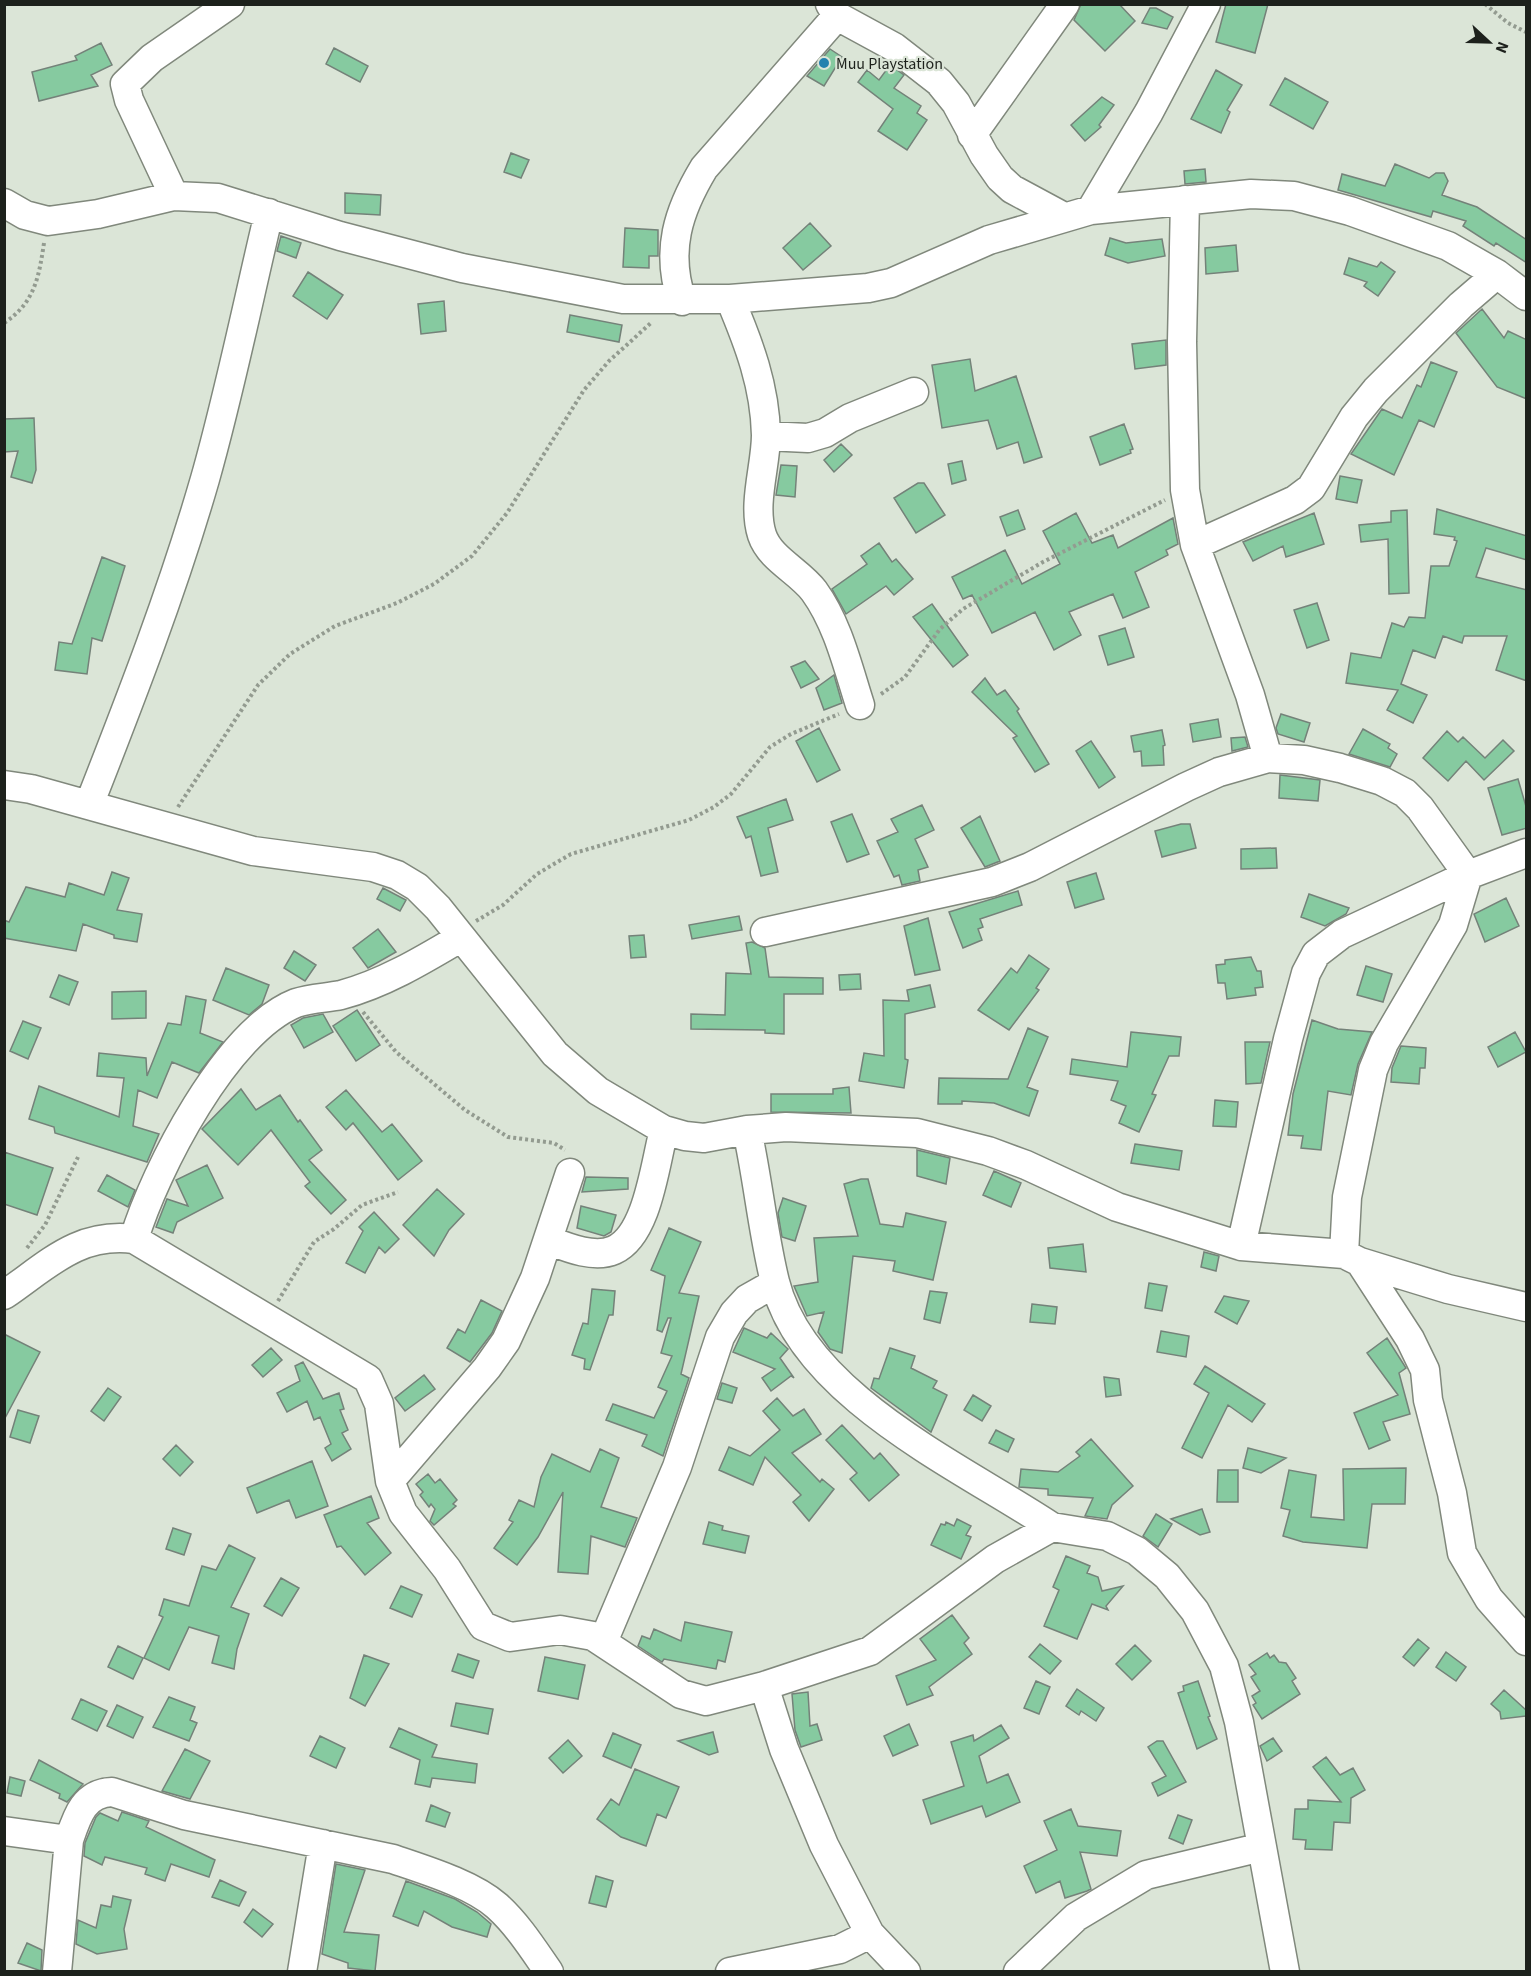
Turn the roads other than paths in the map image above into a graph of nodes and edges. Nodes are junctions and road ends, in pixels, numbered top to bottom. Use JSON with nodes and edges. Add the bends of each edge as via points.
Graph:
{"nodes":[{"id":1,"x":230,"y":4,"type":"edge"},
{"id":2,"x":1065,"y":4,"type":"edge"},
{"id":3,"x":1206,"y":4,"type":"edge"},
{"id":4,"x":834,"y":10,"type":"edge"},
{"id":5,"x":972,"y":135,"type":"junction"},
{"id":6,"x":174,"y":196,"type":"junction"},
{"id":7,"x":1185,"y":200,"type":"junction"},
{"id":8,"x":4,"y":203,"type":"edge"},
{"id":9,"x":1091,"y":210,"type":"junction"},
{"id":10,"x":269,"y":213,"type":"junction"},
{"id":11,"x":1064,"y":217,"type":"junction"},
{"id":12,"x":1497,"y":274,"type":"junction"},
{"id":13,"x":1527,"y":296,"type":"edge"},
{"id":14,"x":730,"y":299,"type":"junction"},
{"id":15,"x":682,"y":301,"type":"junction"},
{"id":16,"x":914,"y":392,"type":"dead end"},
{"id":17,"x":766,"y":436,"type":"junction"},
{"id":18,"x":1195,"y":545,"type":"junction"},
{"id":19,"x":860,"y":705,"type":"road end"},
{"id":20,"x":1268,"y":758,"type":"junction"},
{"id":21,"x":4,"y":785,"type":"edge"},
{"id":22,"x":89,"y":806,"type":"junction"},
{"id":23,"x":1527,"y":854,"type":"edge"},
{"id":24,"x":1468,"y":875,"type":"junction"},
{"id":25,"x":765,"y":932,"type":"dead end"},
{"id":26,"x":458,"y":935,"type":"junction"},
{"id":27,"x":664,"y":1130,"type":"junction"},
{"id":28,"x":747,"y":1130,"type":"junction"},
{"id":29,"x":570,"y":1173,"type":"road end"},
{"id":30,"x":135,"y":1239,"type":"junction"},
{"id":31,"x":548,"y":1240,"type":"junction"},
{"id":32,"x":1241,"y":1246,"type":"junction"},
{"id":33,"x":1352,"y":1258,"type":"junction"},
{"id":34,"x":775,"y":1283,"type":"junction"},
{"id":35,"x":4,"y":1294,"type":"edge"},
{"id":36,"x":1527,"y":1307,"type":"edge"},
{"id":37,"x":390,"y":1481,"type":"junction"},
{"id":38,"x":1052,"y":1527,"type":"junction"},
{"id":39,"x":1527,"y":1641,"type":"edge"},
{"id":40,"x":603,"y":1642,"type":"junction"},
{"id":41,"x":764,"y":1686,"type":"junction"},
{"id":42,"x":4,"y":1832,"type":"edge"},
{"id":43,"x":69,"y":1840,"type":"junction"},
{"id":44,"x":323,"y":1844,"type":"junction"},
{"id":45,"x":1262,"y":1847,"type":"junction"},
{"id":46,"x":870,"y":1934,"type":"junction"},
{"id":47,"x":57,"y":1971,"type":"edge"},
{"id":48,"x":302,"y":1971,"type":"edge"},
{"id":49,"x":549,"y":1971,"type":"edge"},
{"id":50,"x":730,"y":1971,"type":"edge"},
{"id":51,"x":906,"y":1971,"type":"edge"},
{"id":52,"x":1018,"y":1971,"type":"edge"},
{"id":53,"x":1285,"y":1971,"type":"edge"}],
"edges":[{"from":1,"to":6,"type":"street","via":[[152,58],[125,84]]},
{"from":2,"to":5,"type":"street"},
{"from":3,"to":9,"type":"street"},
{"from":4,"to":5,"type":"street","via":[[924,69],[956,104]]},
{"from":4,"to":15,"type":"street","via":[[704,168],[688,194],[679,217],[674,252],[675,282]]},
{"from":5,"to":11,"type":"street","via":[[1000,178],[1012,189]]},
{"from":6,"to":8,"type":"street","via":[[48,221],[25,215]]},
{"from":6,"to":10,"type":"street","via":[[218,198]]},
{"from":7,"to":9,"type":"street"},
{"from":7,"to":12,"type":"street","via":[[1251,194],[1294,196],[1350,211],[1448,246]]},
{"from":7,"to":18,"type":"street","via":[[1185,490]]},
{"from":9,"to":11,"type":"street"},
{"from":10,"to":15,"type":"street","via":[[340,236],[524,281],[623,299]]},
{"from":10,"to":22,"type":"street","via":[[191,526],[147,657]]},
{"from":11,"to":14,"type":"street","via":[[989,240],[891,283]]},
{"from":12,"to":13,"type":"street"},
{"from":12,"to":18,"type":"street","via":[[1376,390],[1354,417],[1311,488],[1295,500]]},
{"from":14,"to":15,"type":"street"},
{"from":14,"to":17,"type":"street","via":[[759,375]]},
{"from":16,"to":17,"type":"street","via":[[850,418],[825,433],[808,438]]},
{"from":17,"to":19,"type":"street","via":[[759,515],[762,534],[769,549],[815,592],[837,635]]},
{"from":18,"to":20,"type":"street","via":[[1250,695]]},
{"from":20,"to":24,"type":"street","via":[[1340,768],[1405,793],[1439,832]]},
{"from":20,"to":25,"type":"street","via":[[1186,787],[1030,867],[992,882]]},
{"from":21,"to":22,"type":"street"},
{"from":22,"to":26,"type":"street","via":[[253,852],[363,866],[397,875],[417,887]]},
{"from":23,"to":24,"type":"street"},
{"from":24,"to":32,"type":"street","via":[[1342,934],[1316,954],[1306,973],[1288,1039]]},
{"from":24,"to":33,"type":"street","via":[[1453,926],[1384,1043],[1373,1070],[1347,1197]]},
{"from":26,"to":27,"type":"street","via":[[571,1070],[598,1091]]},
{"from":26,"to":30,"type":"street","via":[[414,964],[348,992],[296,1004],[255,1030],[196,1107],[151,1193]]},
{"from":27,"to":28,"type":"street","via":[[704,1138]]},
{"from":27,"to":31,"type":"street","via":[[641,1217],[627,1241],[613,1251],[587,1252]]},
{"from":28,"to":32,"type":"street","via":[[786,1127],[917,1132],[1026,1165],[1117,1207]]},
{"from":28,"to":34,"type":"street"},
{"from":29,"to":31,"type":"street"},
{"from":30,"to":35,"type":"street","via":[[115,1237],[78,1244]]},
{"from":30,"to":37,"type":"street","via":[[368,1379],[379,1404]]},
{"from":31,"to":37,"type":"street","via":[[507,1341]]},
{"from":32,"to":33,"type":"street"},
{"from":33,"to":36,"type":"street","via":[[1448,1289]]},
{"from":33,"to":39,"type":"street","via":[[1410,1339],[1425,1370],[1428,1400],[1452,1493],[1462,1553],[1489,1599]]},
{"from":34,"to":38,"type":"street","via":[[788,1316],[813,1355],[852,1396]]},
{"from":34,"to":40,"type":"street","via":[[747,1299],[720,1337],[677,1467]]},
{"from":37,"to":40,"type":"street","via":[[403,1513],[447,1569],[483,1626],[510,1637],[560,1630],[593,1636]]},
{"from":38,"to":41,"type":"street","via":[[995,1558],[870,1651]]},
{"from":38,"to":45,"type":"street","via":[[1107,1536],[1137,1551],[1167,1576],[1195,1611],[1224,1666],[1239,1722]]},
{"from":40,"to":41,"type":"street","via":[[681,1694],[706,1701]]},
{"from":41,"to":46,"type":"street","via":[[784,1749],[824,1845]]},
{"from":42,"to":43,"type":"street"},
{"from":43,"to":44,"type":"street","via":[[89,1798],[112,1792],[184,1815]]},
{"from":43,"to":47,"type":"street"},
{"from":44,"to":48,"type":"street"},
{"from":44,"to":49,"type":"street","via":[[393,1859],[479,1893],[514,1923]]},
{"from":45,"to":52,"type":"street","via":[[1146,1875],[1076,1917]]},
{"from":45,"to":53,"type":"street"},
{"from":46,"to":50,"type":"street","via":[[840,1949]]},
{"from":46,"to":51,"type":"street"}]}
